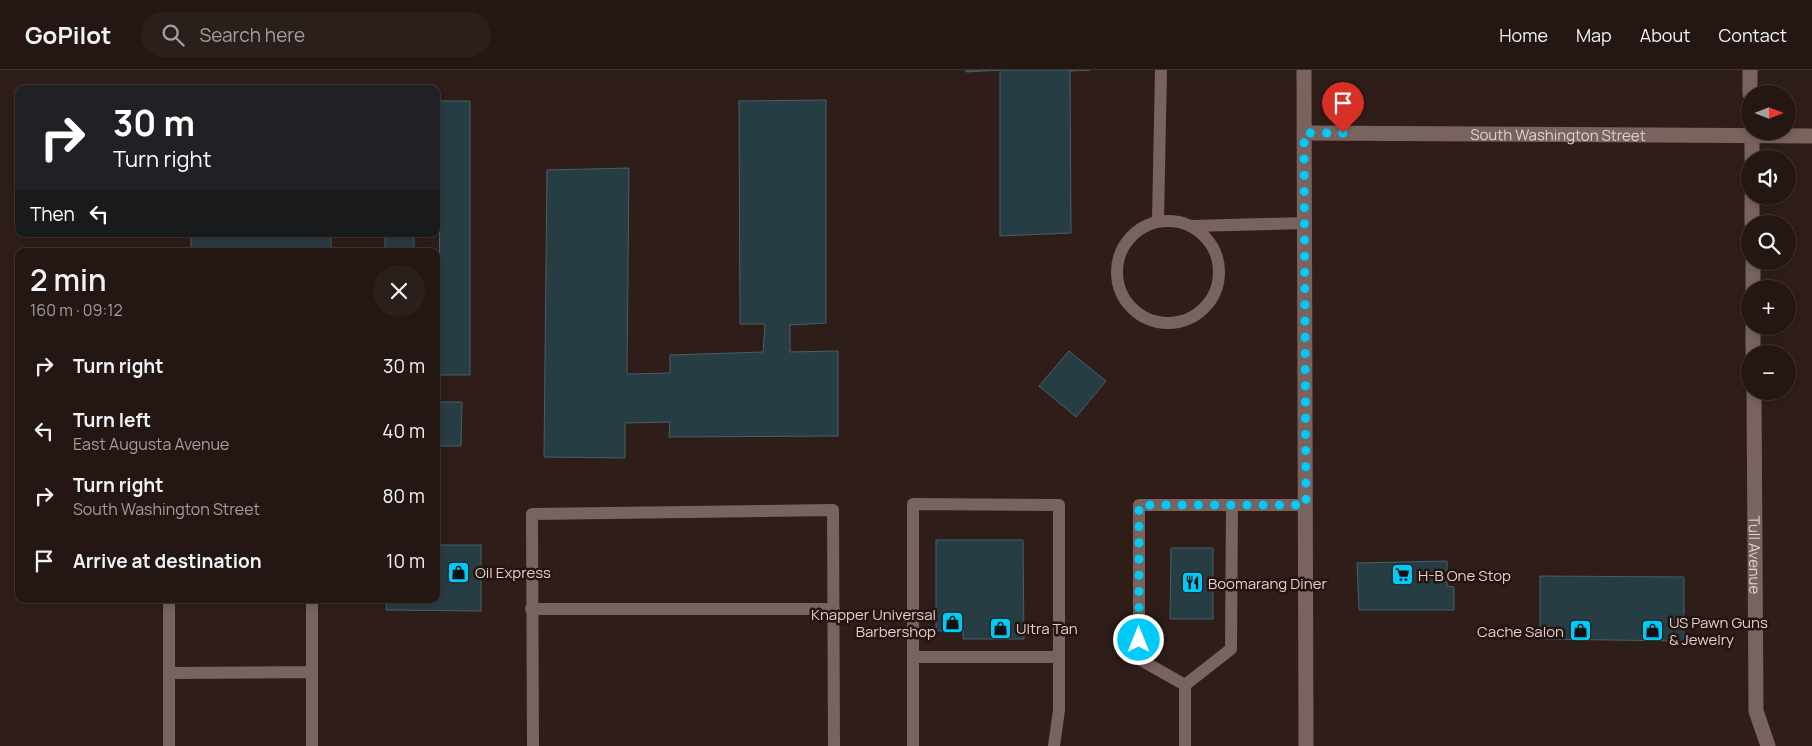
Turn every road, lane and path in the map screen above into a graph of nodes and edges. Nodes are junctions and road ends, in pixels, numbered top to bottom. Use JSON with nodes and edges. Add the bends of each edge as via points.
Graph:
{"nodes":[{"id":1,"x":1160,"y":70,"type":"edge"},
{"id":2,"x":1304,"y":70,"type":"edge"},
{"id":3,"x":1750,"y":70,"type":"edge"},
{"id":4,"x":1750,"y":85,"type":"edge"},
{"id":5,"x":1304,"y":133,"type":"junction"},
{"id":6,"x":1741,"y":134,"type":"edge"},
{"id":7,"x":1796,"y":135,"type":"edge"},
{"id":8,"x":1812,"y":136,"type":"edge"},
{"id":9,"x":1158,"y":220,"type":"junction"},
{"id":10,"x":1305,"y":223,"type":"junction"},
{"id":11,"x":1192,"y":226,"type":"junction"},
{"id":12,"x":1754,"y":400,"type":"edge"},
{"id":13,"x":1232,"y":505,"type":"junction"},
{"id":14,"x":1306,"y":505,"type":"junction"},
{"id":15,"x":169,"y":603,"type":"edge"},
{"id":16,"x":312,"y":603,"type":"edge"},
{"id":17,"x":531,"y":609,"type":"junction"},
{"id":18,"x":834,"y":609,"type":"junction"},
{"id":19,"x":913,"y":657,"type":"junction"},
{"id":20,"x":1059,"y":657,"type":"junction"},
{"id":21,"x":312,"y":672,"type":"junction"},
{"id":22,"x":169,"y":673,"type":"junction"},
{"id":23,"x":1185,"y":685,"type":"junction"},
{"id":24,"x":169,"y":746,"type":"edge"},
{"id":25,"x":312,"y":746,"type":"edge"},
{"id":26,"x":533,"y":746,"type":"edge"},
{"id":27,"x":834,"y":746,"type":"edge"},
{"id":28,"x":913,"y":746,"type":"edge"},
{"id":29,"x":1054,"y":746,"type":"edge"},
{"id":30,"x":1185,"y":746,"type":"edge"},
{"id":31,"x":1306,"y":746,"type":"edge"},
{"id":32,"x":1768,"y":746,"type":"edge"}],
"edges":[{"from":1,"to":9,"type":"lane"},
{"from":2,"to":5,"type":"street"},
{"from":3,"to":4,"type":"street"},
{"from":5,"to":6,"type":"street","name":"South Washington Street"},
{"from":5,"to":10,"type":"street"},
{"from":7,"to":8,"type":"street","name":"South Washington Street"},
{"from":9,"to":11,"type":"lane","via":[[1176,220]]},
{"from":9,"to":11,"type":"lane","via":[[1142,226],[1128,238],[1119,253],[1116,269],[1118,286],[1125,301],[1136,313],[1159,323],[1184,321],[1199,313],[1217,286],[1219,269],[1215,252],[1206,237]]},
{"from":10,"to":11,"type":"lane"},
{"from":10,"to":14,"type":"street"},
{"from":12,"to":32,"type":"street","name":"Tull Avenue","via":[[1756,711]]},
{"from":13,"to":14,"type":"lane"},
{"from":13,"to":23,"type":"lane","via":[[1231,649]]},
{"from":13,"to":23,"type":"lane","via":[[1139,505],[1139,659]]},
{"from":14,"to":31,"type":"street"},
{"from":15,"to":22,"type":"lane"},
{"from":16,"to":21,"type":"lane"},
{"from":17,"to":18,"type":"lane"},
{"from":17,"to":18,"type":"lane","via":[[532,514],[833,510]]},
{"from":17,"to":26,"type":"lane"},
{"from":18,"to":27,"type":"lane"},
{"from":19,"to":20,"type":"lane"},
{"from":19,"to":20,"type":"lane","via":[[913,504],[1059,505]]},
{"from":19,"to":28,"type":"lane"},
{"from":20,"to":29,"type":"lane","via":[[1059,710]]},
{"from":21,"to":22,"type":"lane"},
{"from":21,"to":25,"type":"lane"},
{"from":22,"to":24,"type":"lane"},
{"from":23,"to":30,"type":"lane"}]}
